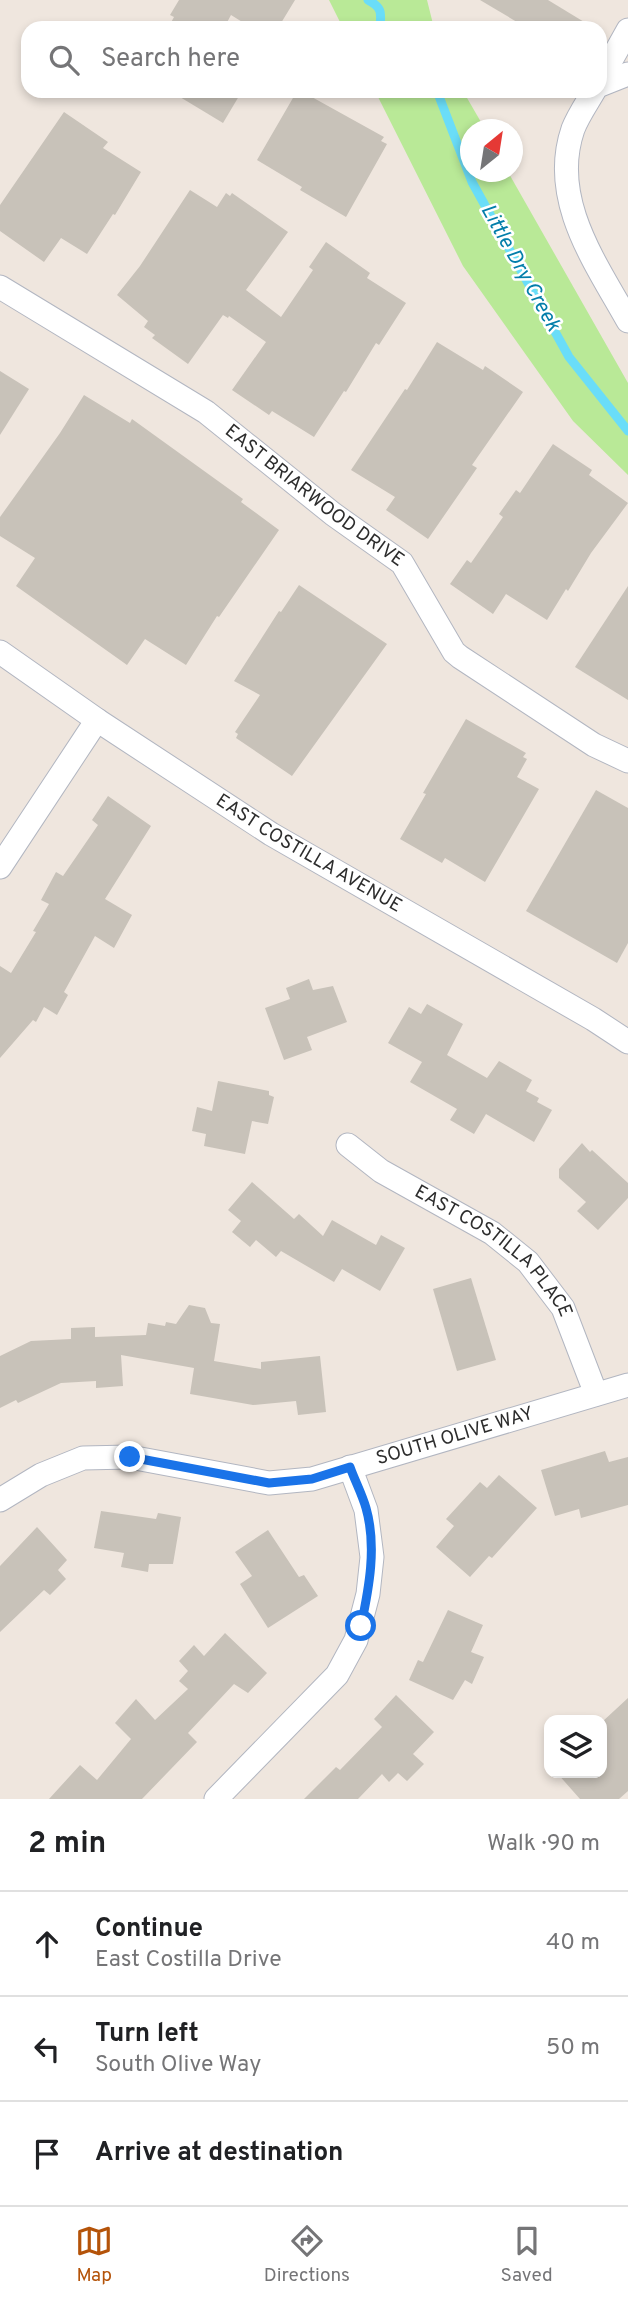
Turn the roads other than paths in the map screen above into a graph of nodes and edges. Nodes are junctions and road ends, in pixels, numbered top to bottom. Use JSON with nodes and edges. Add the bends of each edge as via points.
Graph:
{"nodes":[{"id":1,"x":628,"y":30,"type":"edge"},
{"id":2,"x":607,"y":69,"type":"edge"},
{"id":3,"x":628,"y":75,"type":"edge"},
{"id":4,"x":607,"y":80,"type":"edge"},
{"id":5,"x":590,"y":98,"type":"edge"},
{"id":6,"x":0,"y":287,"type":"edge"},
{"id":7,"x":628,"y":321,"type":"edge"},
{"id":8,"x":0,"y":652,"type":"edge"},
{"id":9,"x":97,"y":720,"type":"junction"},
{"id":10,"x":628,"y":761,"type":"edge"},
{"id":11,"x":0,"y":867,"type":"edge"},
{"id":12,"x":628,"y":1042,"type":"edge"},
{"id":13,"x":348,"y":1145,"type":"dead end"},
{"id":14,"x":628,"y":1385,"type":"edge"},
{"id":15,"x":596,"y":1395,"type":"junction"},
{"id":16,"x":350,"y":1467,"type":"junction"},
{"id":17,"x":0,"y":1500,"type":"edge"},
{"id":18,"x":216,"y":1799,"type":"edge"}],
"edges":[{"from":1,"to":2,"type":"street"},
{"from":3,"to":4,"type":"street"},
{"from":5,"to":7,"type":"street","via":[[573,128],[565,168],[569,203],[583,240]]},
{"from":6,"to":10,"type":"street","name":"EAST BRIARWOOD DRIVE","via":[[206,412],[332,514],[402,563],[460,657],[594,745]]},
{"from":8,"to":9,"type":"street","name":"EAST COSTILLA AVENUE"},
{"from":9,"to":11,"type":"street"},
{"from":9,"to":12,"type":"street","name":"EAST COSTILLA AVENUE","via":[[274,836]]},
{"from":13,"to":15,"type":"street","name":"EAST COSTILLA PLACE","via":[[381,1171],[492,1233],[528,1262],[562,1308]]},
{"from":14,"to":15,"type":"street","name":"SOUTH OLIVE WAY"},
{"from":15,"to":16,"type":"street","name":"SOUTH OLIVE WAY"},
{"from":16,"to":17,"type":"street","name":"SOUTH OLIVE WAY","via":[[312,1479],[269,1483],[130,1457],[83,1458],[41,1475]]},
{"from":16,"to":18,"type":"street","via":[[366,1510],[372,1557],[356,1640],[337,1675]]}]}
